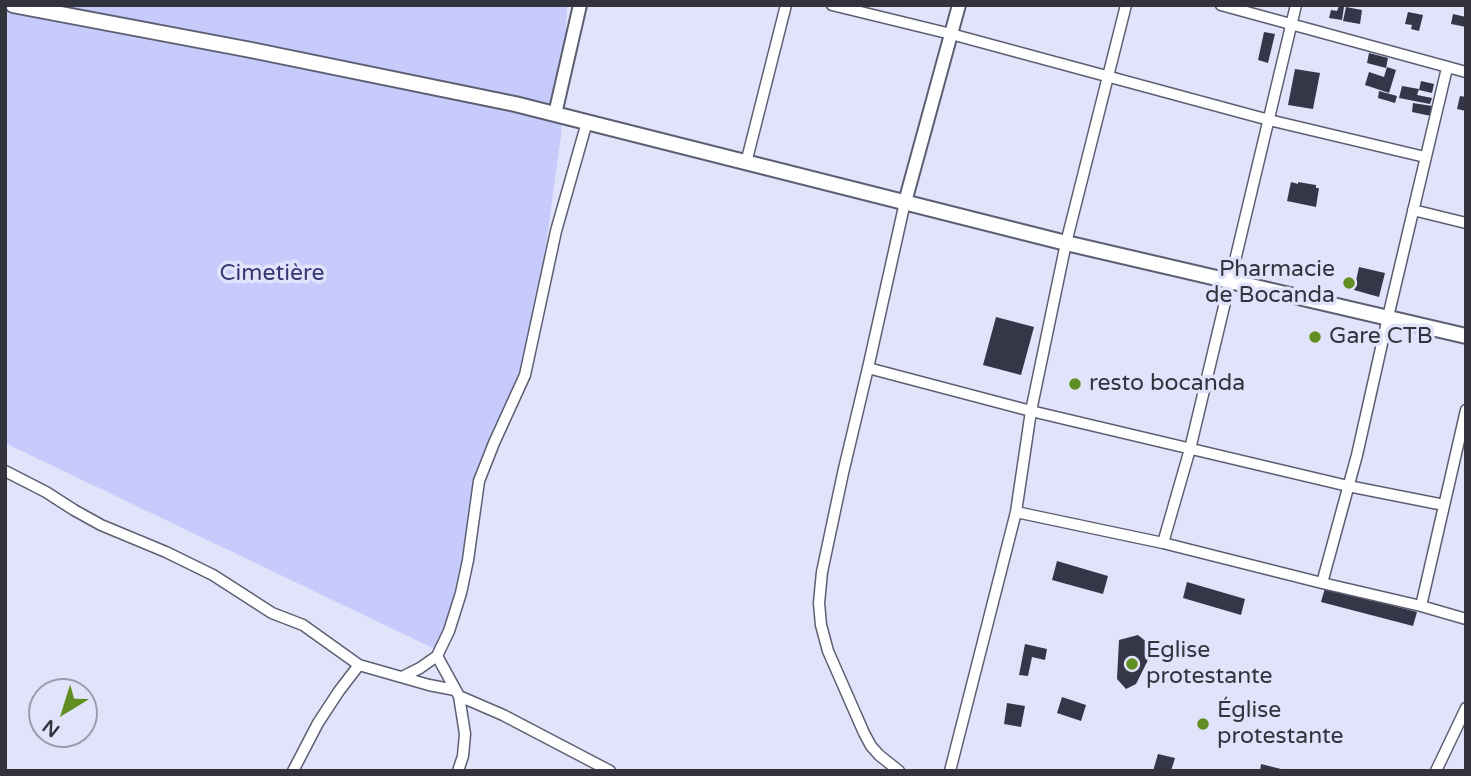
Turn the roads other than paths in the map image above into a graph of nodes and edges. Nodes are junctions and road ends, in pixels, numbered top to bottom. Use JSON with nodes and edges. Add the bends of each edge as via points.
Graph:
{"nodes":[{"id":1,"x":580,"y":5,"type":"edge"},
{"id":2,"x":786,"y":5,"type":"edge"},
{"id":3,"x":832,"y":5,"type":"edge"},
{"id":4,"x":958,"y":5,"type":"edge"},
{"id":5,"x":1126,"y":5,"type":"edge"},
{"id":6,"x":1221,"y":5,"type":"edge"},
{"id":7,"x":1296,"y":5,"type":"edge"},
{"id":8,"x":18,"y":6,"type":"edge"},
{"id":9,"x":1291,"y":23,"type":"junction"},
{"id":10,"x":951,"y":34,"type":"junction"},
{"id":11,"x":1447,"y":68,"type":"junction"},
{"id":12,"x":1466,"y":72,"type":"edge"},
{"id":13,"x":1108,"y":77,"type":"junction"},
{"id":14,"x":555,"y":114,"type":"junction"},
{"id":15,"x":1269,"y":120,"type":"junction"},
{"id":16,"x":587,"y":122,"type":"junction"},
{"id":17,"x":1426,"y":157,"type":"junction"},
{"id":18,"x":746,"y":163,"type":"junction"},
{"id":19,"x":905,"y":202,"type":"junction"},
{"id":20,"x":1413,"y":210,"type":"junction"},
{"id":21,"x":1466,"y":223,"type":"edge"},
{"id":22,"x":1066,"y":243,"type":"junction"},
{"id":23,"x":1230,"y":282,"type":"junction"},
{"id":24,"x":1388,"y":317,"type":"junction"},
{"id":25,"x":1466,"y":336,"type":"edge"},
{"id":26,"x":868,"y":368,"type":"junction"},
{"id":27,"x":1466,"y":410,"type":"edge"},
{"id":28,"x":1031,"y":411,"type":"junction"},
{"id":29,"x":1190,"y":449,"type":"junction"},
{"id":30,"x":5,"y":471,"type":"edge"},
{"id":31,"x":1348,"y":486,"type":"junction"},
{"id":32,"x":1444,"y":505,"type":"junction"},
{"id":33,"x":1016,"y":512,"type":"junction"},
{"id":34,"x":1163,"y":543,"type":"junction"},
{"id":35,"x":1322,"y":583,"type":"junction"},
{"id":36,"x":1421,"y":606,"type":"junction"},
{"id":37,"x":1466,"y":619,"type":"edge"},
{"id":38,"x":437,"y":656,"type":"junction"},
{"id":39,"x":359,"y":665,"type":"junction"},
{"id":40,"x":402,"y":677,"type":"junction"},
{"id":41,"x":457,"y":693,"type":"junction"},
{"id":42,"x":1466,"y":708,"type":"edge"},
{"id":43,"x":293,"y":771,"type":"edge"},
{"id":44,"x":458,"y":771,"type":"edge"},
{"id":45,"x":610,"y":771,"type":"edge"},
{"id":46,"x":899,"y":771,"type":"edge"},
{"id":47,"x":950,"y":771,"type":"edge"},
{"id":48,"x":1436,"y":771,"type":"edge"}],
"edges":[{"from":1,"to":14,"type":"street"},
{"from":2,"to":18,"type":"street"},
{"from":3,"to":10,"type":"street"},
{"from":4,"to":10,"type":"street"},
{"from":5,"to":13,"type":"street"},
{"from":6,"to":9,"type":"street"},
{"from":7,"to":9,"type":"street"},
{"from":8,"to":14,"type":"main road"},
{"from":9,"to":11,"type":"street"},
{"from":9,"to":15,"type":"street"},
{"from":10,"to":13,"type":"street"},
{"from":10,"to":19,"type":"street"},
{"from":11,"to":12,"type":"street"},
{"from":11,"to":17,"type":"street"},
{"from":13,"to":15,"type":"street"},
{"from":13,"to":22,"type":"street"},
{"from":14,"to":16,"type":"main road"},
{"from":15,"to":17,"type":"street"},
{"from":15,"to":23,"type":"street"},
{"from":16,"to":18,"type":"main road"},
{"from":16,"to":38,"type":"street","via":[[556,231],[525,375],[480,481],[461,593]]},
{"from":17,"to":20,"type":"street"},
{"from":18,"to":19,"type":"main road"},
{"from":19,"to":22,"type":"main road"},
{"from":19,"to":26,"type":"street"},
{"from":20,"to":21,"type":"street"},
{"from":20,"to":24,"type":"street"},
{"from":22,"to":23,"type":"main road"},
{"from":22,"to":28,"type":"street"},
{"from":23,"to":24,"type":"main road"},
{"from":23,"to":29,"type":"street"},
{"from":24,"to":25,"type":"main road"},
{"from":24,"to":31,"type":"street"},
{"from":26,"to":28,"type":"street"},
{"from":26,"to":46,"type":"street","via":[[842,473],[818,603],[828,652],[864,733],[879,755]]},
{"from":27,"to":32,"type":"street"},
{"from":28,"to":29,"type":"street"},
{"from":28,"to":33,"type":"street"},
{"from":29,"to":31,"type":"street"},
{"from":29,"to":34,"type":"street"},
{"from":30,"to":39,"type":"street","via":[[101,525],[213,575],[272,613],[303,625]]},
{"from":31,"to":32,"type":"street"},
{"from":31,"to":35,"type":"street"},
{"from":32,"to":36,"type":"street"},
{"from":33,"to":34,"type":"street"},
{"from":33,"to":47,"type":"street"},
{"from":34,"to":35,"type":"street"},
{"from":35,"to":36,"type":"street"},
{"from":36,"to":37,"type":"street"},
{"from":38,"to":40,"type":"street"},
{"from":38,"to":41,"type":"street"},
{"from":39,"to":40,"type":"street"},
{"from":39,"to":43,"type":"street","via":[[318,723]]},
{"from":40,"to":41,"type":"street"},
{"from":41,"to":44,"type":"street","via":[[465,734]]},
{"from":41,"to":45,"type":"street"},
{"from":42,"to":48,"type":"street"}]}
